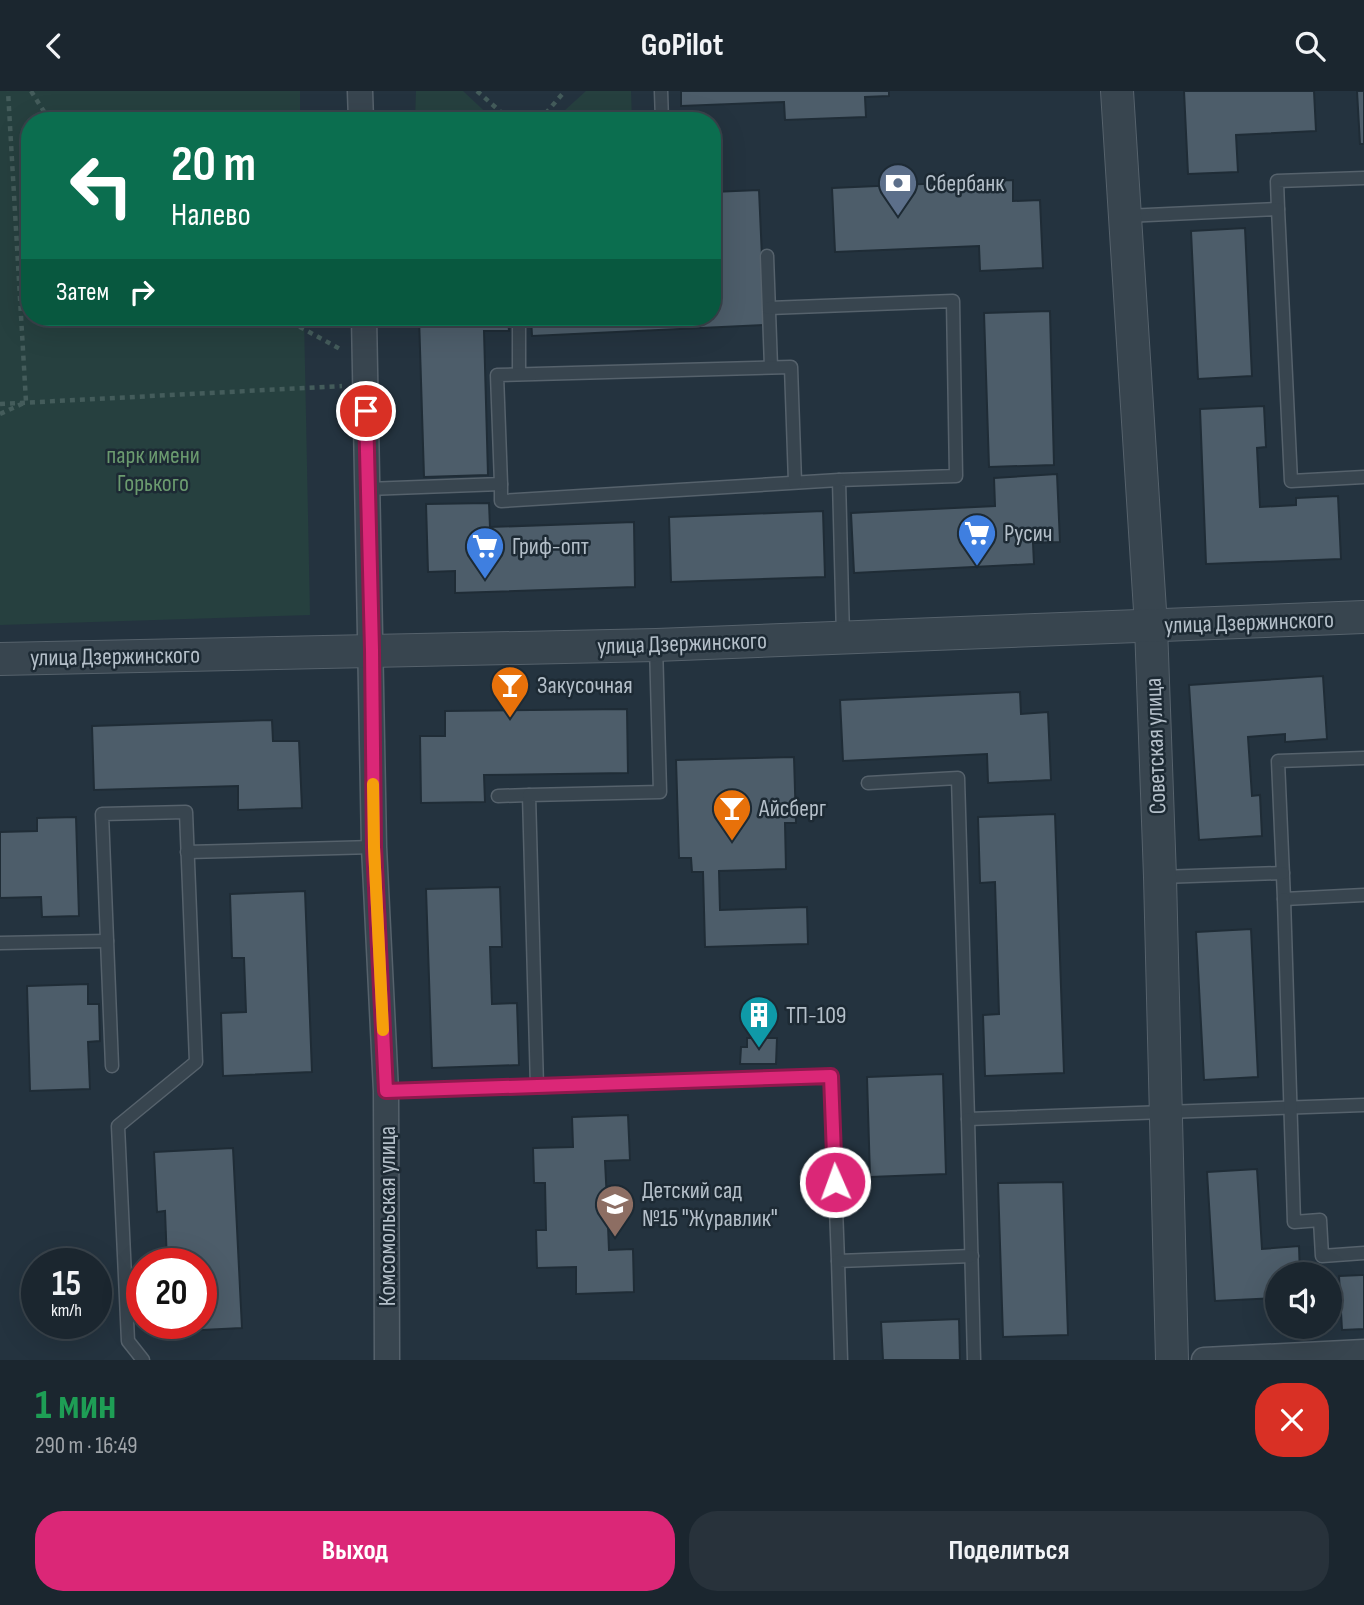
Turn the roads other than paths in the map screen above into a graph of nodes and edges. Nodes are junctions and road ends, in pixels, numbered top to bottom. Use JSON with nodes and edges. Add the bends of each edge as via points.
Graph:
{"nodes":[{"id":1,"x":360,"y":91,"type":"edge"},
{"id":2,"x":661,"y":91,"type":"edge"},
{"id":3,"x":1117,"y":91,"type":"edge"},
{"id":4,"x":361,"y":112,"type":"edge"},
{"id":5,"x":662,"y":112,"type":"edge"},
{"id":6,"x":1364,"y":178,"type":"edge"},
{"id":7,"x":1278,"y":209,"type":"junction"},
{"id":8,"x":1126,"y":216,"type":"junction"},
{"id":9,"x":767,"y":256,"type":"dead end"},
{"id":10,"x":769,"y":308,"type":"junction"},
{"id":11,"x":364,"y":326,"type":"edge"},
{"id":12,"x":519,"y":326,"type":"edge"},
{"id":13,"x":771,"y":367,"type":"junction"},
{"id":14,"x":519,"y":374,"type":"junction"},
{"id":15,"x":1364,"y":477,"type":"edge"},
{"id":16,"x":839,"y":480,"type":"junction"},
{"id":17,"x":795,"y":482,"type":"junction"},
{"id":18,"x":501,"y":484,"type":"junction"},
{"id":19,"x":367,"y":489,"type":"junction"},
{"id":20,"x":1364,"y":617,"type":"edge"},
{"id":21,"x":1151,"y":626,"type":"junction"},
{"id":22,"x":843,"y":638,"type":"junction"},
{"id":23,"x":656,"y":645,"type":"junction"},
{"id":24,"x":372,"y":650,"type":"junction"},
{"id":25,"x":0,"y":659,"type":"edge"},
{"id":26,"x":1364,"y":758,"type":"edge"},
{"id":27,"x":868,"y":783,"type":"dead end"},
{"id":28,"x":530,"y":795,"type":"junction"},
{"id":29,"x":498,"y":796,"type":"dead end"},
{"id":30,"x":374,"y":847,"type":"junction"},
{"id":31,"x":187,"y":852,"type":"junction"},
{"id":32,"x":1283,"y":873,"type":"junction"},
{"id":33,"x":1160,"y":877,"type":"junction"},
{"id":34,"x":1364,"y":895,"type":"edge"},
{"id":35,"x":1284,"y":899,"type":"junction"},
{"id":36,"x":107,"y":941,"type":"junction"},
{"id":37,"x":0,"y":943,"type":"edge"},
{"id":38,"x":112,"y":1066,"type":"dead end"},
{"id":39,"x":537,"y":1087,"type":"junction"},
{"id":40,"x":386,"y":1091,"type":"junction"},
{"id":41,"x":1364,"y":1105,"type":"edge"},
{"id":42,"x":1292,"y":1107,"type":"junction"},
{"id":43,"x":1166,"y":1112,"type":"junction"},
{"id":44,"x":968,"y":1119,"type":"junction"},
{"id":45,"x":1364,"y":1253,"type":"edge"},
{"id":46,"x":972,"y":1256,"type":"junction"},
{"id":47,"x":838,"y":1261,"type":"junction"},
{"id":48,"x":1364,"y":1352,"type":"edge"},
{"id":49,"x":143,"y":1360,"type":"edge"},
{"id":50,"x":387,"y":1360,"type":"edge"},
{"id":51,"x":841,"y":1360,"type":"edge"},
{"id":52,"x":974,"y":1360,"type":"edge"},
{"id":53,"x":1172,"y":1360,"type":"edge"},
{"id":54,"x":1204,"y":1360,"type":"edge"}],
"edges":[{"from":1,"to":4,"type":"street"},
{"from":2,"to":5,"type":"lane"},
{"from":3,"to":8,"type":"street","name":"Советская улица"},
{"from":6,"to":7,"type":"lane","via":[[1277,181]]},
{"from":7,"to":8,"type":"lane"},
{"from":7,"to":15,"type":"lane","via":[[1291,481]]},
{"from":8,"to":21,"type":"street","name":"Советская улица"},
{"from":9,"to":10,"type":"lane"},
{"from":10,"to":13,"type":"lane"},
{"from":10,"to":16,"type":"lane","via":[[953,301],[956,476]]},
{"from":11,"to":19,"type":"street","name":"Комсомольская улица"},
{"from":12,"to":14,"type":"lane"},
{"from":13,"to":14,"type":"lane"},
{"from":13,"to":17,"type":"lane","via":[[791,367]]},
{"from":14,"to":18,"type":"lane","via":[[497,375]]},
{"from":16,"to":17,"type":"lane"},
{"from":16,"to":22,"type":"lane"},
{"from":17,"to":18,"type":"lane","via":[[501,501]]},
{"from":18,"to":19,"type":"lane"},
{"from":19,"to":24,"type":"street","name":"Комсомольская улица"},
{"from":20,"to":21,"type":"street","name":"улица Дзержинского"},
{"from":21,"to":22,"type":"street","name":"улица Дзержинского"},
{"from":21,"to":33,"type":"street","name":"Советская улица"},
{"from":22,"to":23,"type":"street","name":"улица Дзержинского"},
{"from":23,"to":24,"type":"street","name":"улица Дзержинского"},
{"from":23,"to":28,"type":"lane","via":[[660,792]]},
{"from":24,"to":25,"type":"street","name":"улица Дзержинского"},
{"from":24,"to":30,"type":"street","name":"Комсомольская улица"},
{"from":26,"to":32,"type":"lane","via":[[1278,761]]},
{"from":27,"to":44,"type":"lane","via":[[958,778]]},
{"from":28,"to":29,"type":"lane"},
{"from":28,"to":39,"type":"lane"},
{"from":30,"to":31,"type":"lane"},
{"from":30,"to":40,"type":"street","name":"Комсомольская улица"},
{"from":31,"to":36,"type":"lane","via":[[186,811],[102,814]]},
{"from":31,"to":49,"type":"lane","via":[[196,1062],[118,1126],[128,1341]]},
{"from":32,"to":33,"type":"lane"},
{"from":32,"to":35,"type":"lane"},
{"from":33,"to":43,"type":"street","name":"Советская улица"},
{"from":34,"to":35,"type":"lane"},
{"from":35,"to":42,"type":"lane"},
{"from":36,"to":37,"type":"lane"},
{"from":36,"to":38,"type":"lane"},
{"from":39,"to":40,"type":"lane"},
{"from":39,"to":47,"type":"lane","via":[[831,1076]]},
{"from":40,"to":50,"type":"street","name":"Комсомольская улица"},
{"from":41,"to":42,"type":"lane"},
{"from":42,"to":43,"type":"lane"},
{"from":42,"to":45,"type":"lane","via":[[1294,1222],[1320,1220],[1322,1256]]},
{"from":43,"to":44,"type":"lane"},
{"from":43,"to":53,"type":"street","name":"Советская улица"},
{"from":44,"to":46,"type":"lane"},
{"from":46,"to":47,"type":"lane"},
{"from":46,"to":52,"type":"lane"},
{"from":47,"to":51,"type":"lane"},
{"from":48,"to":54,"type":"street"}]}
